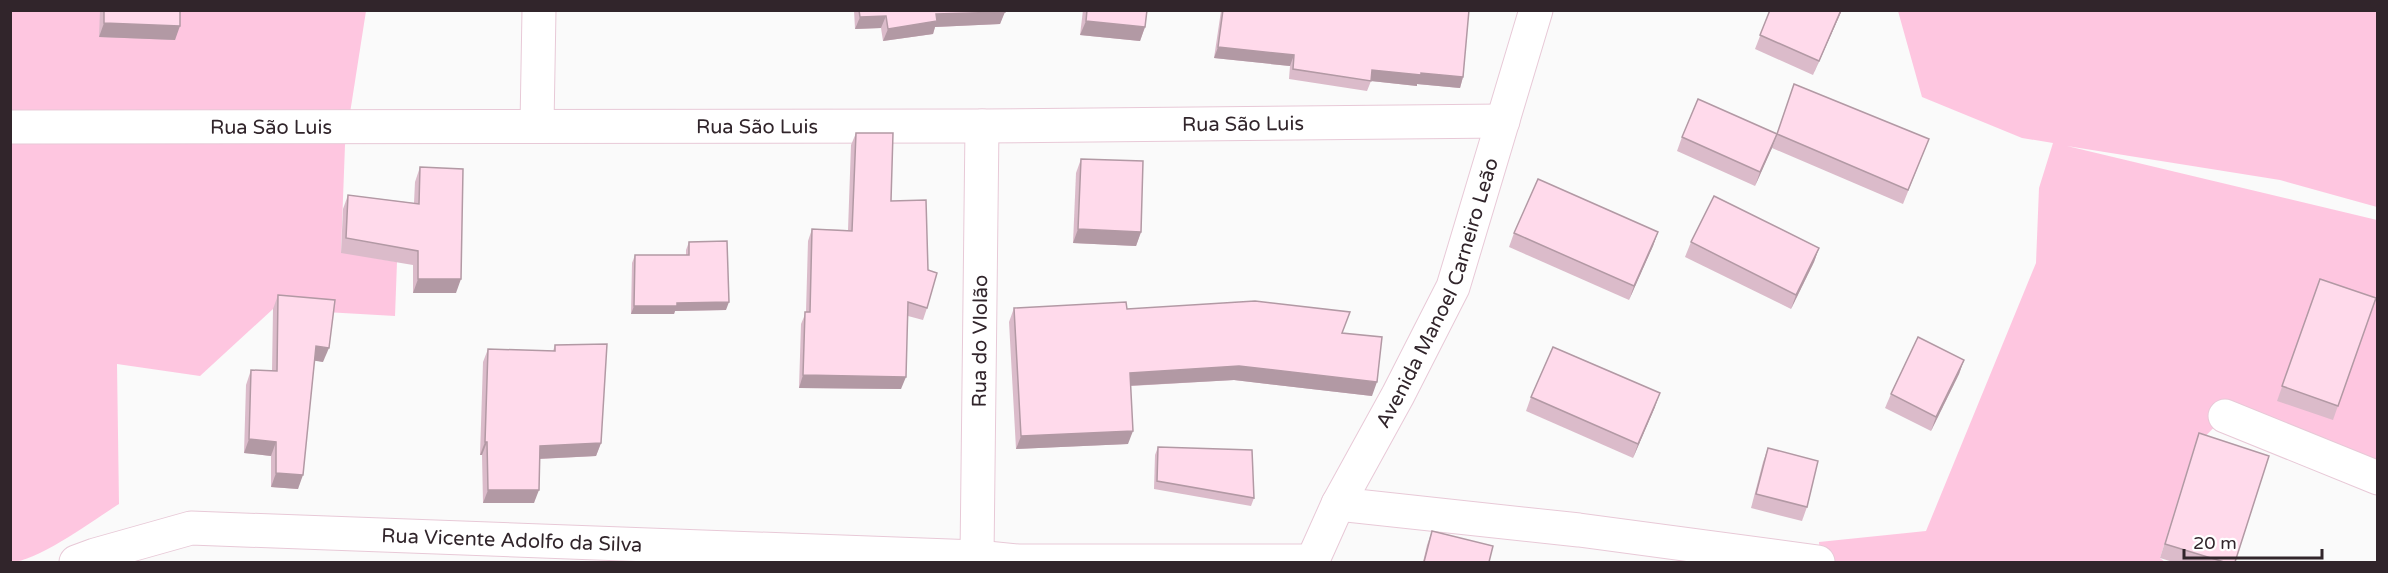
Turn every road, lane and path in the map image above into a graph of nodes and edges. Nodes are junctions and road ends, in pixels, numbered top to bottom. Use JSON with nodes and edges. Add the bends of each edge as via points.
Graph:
{"nodes":[{"id":1,"x":539,"y":10,"type":"edge"},
{"id":2,"x":1536,"y":10,"type":"edge"},
{"id":3,"x":1503,"y":121,"type":"junction"},
{"id":4,"x":537,"y":125,"type":"junction"},
{"id":5,"x":981,"y":126,"type":"junction"},
{"id":6,"x":10,"y":127,"type":"edge"},
{"id":7,"x":2225,"y":416,"type":"dead end"},
{"id":8,"x":2378,"y":478,"type":"edge"},
{"id":9,"x":1338,"y":504,"type":"junction"},
{"id":10,"x":976,"y":557,"type":"junction"},
{"id":11,"x":76,"y":562,"type":"edge"},
{"id":12,"x":1018,"y":562,"type":"edge"},
{"id":13,"x":1312,"y":562,"type":"edge"},
{"id":14,"x":1818,"y":562,"type":"edge"}],
"edges":[{"from":1,"to":4,"type":"street"},
{"from":2,"to":3,"type":"street","name":"Avenida Manoel Carneiro Leão"},
{"from":3,"to":5,"type":"street","name":"Rua São Luis"},
{"from":3,"to":9,"type":"street","name":"Avenida Manoel Carneiro Leão","via":[[1453,287]]},
{"from":4,"to":5,"type":"street","name":"Rua São Luis"},
{"from":4,"to":6,"type":"street","name":"Rua São Luis"},
{"from":5,"to":10,"type":"street","name":"Rua do VIolão"},
{"from":7,"to":8,"type":"street"},
{"from":9,"to":13,"type":"street","name":"Avenida Manoel Carneiro Leão"},
{"from":9,"to":14,"type":"street","via":[[1591,531]]},
{"from":10,"to":11,"type":"street","name":"Rua Vicente Adolfo da Silva","via":[[191,528]]},
{"from":10,"to":12,"type":"street","name":"Rua Vicente Adolfo da Silva"},
{"from":12,"to":13,"type":"street","name":"Rua Vicente Adolfo da Silva"}]}
